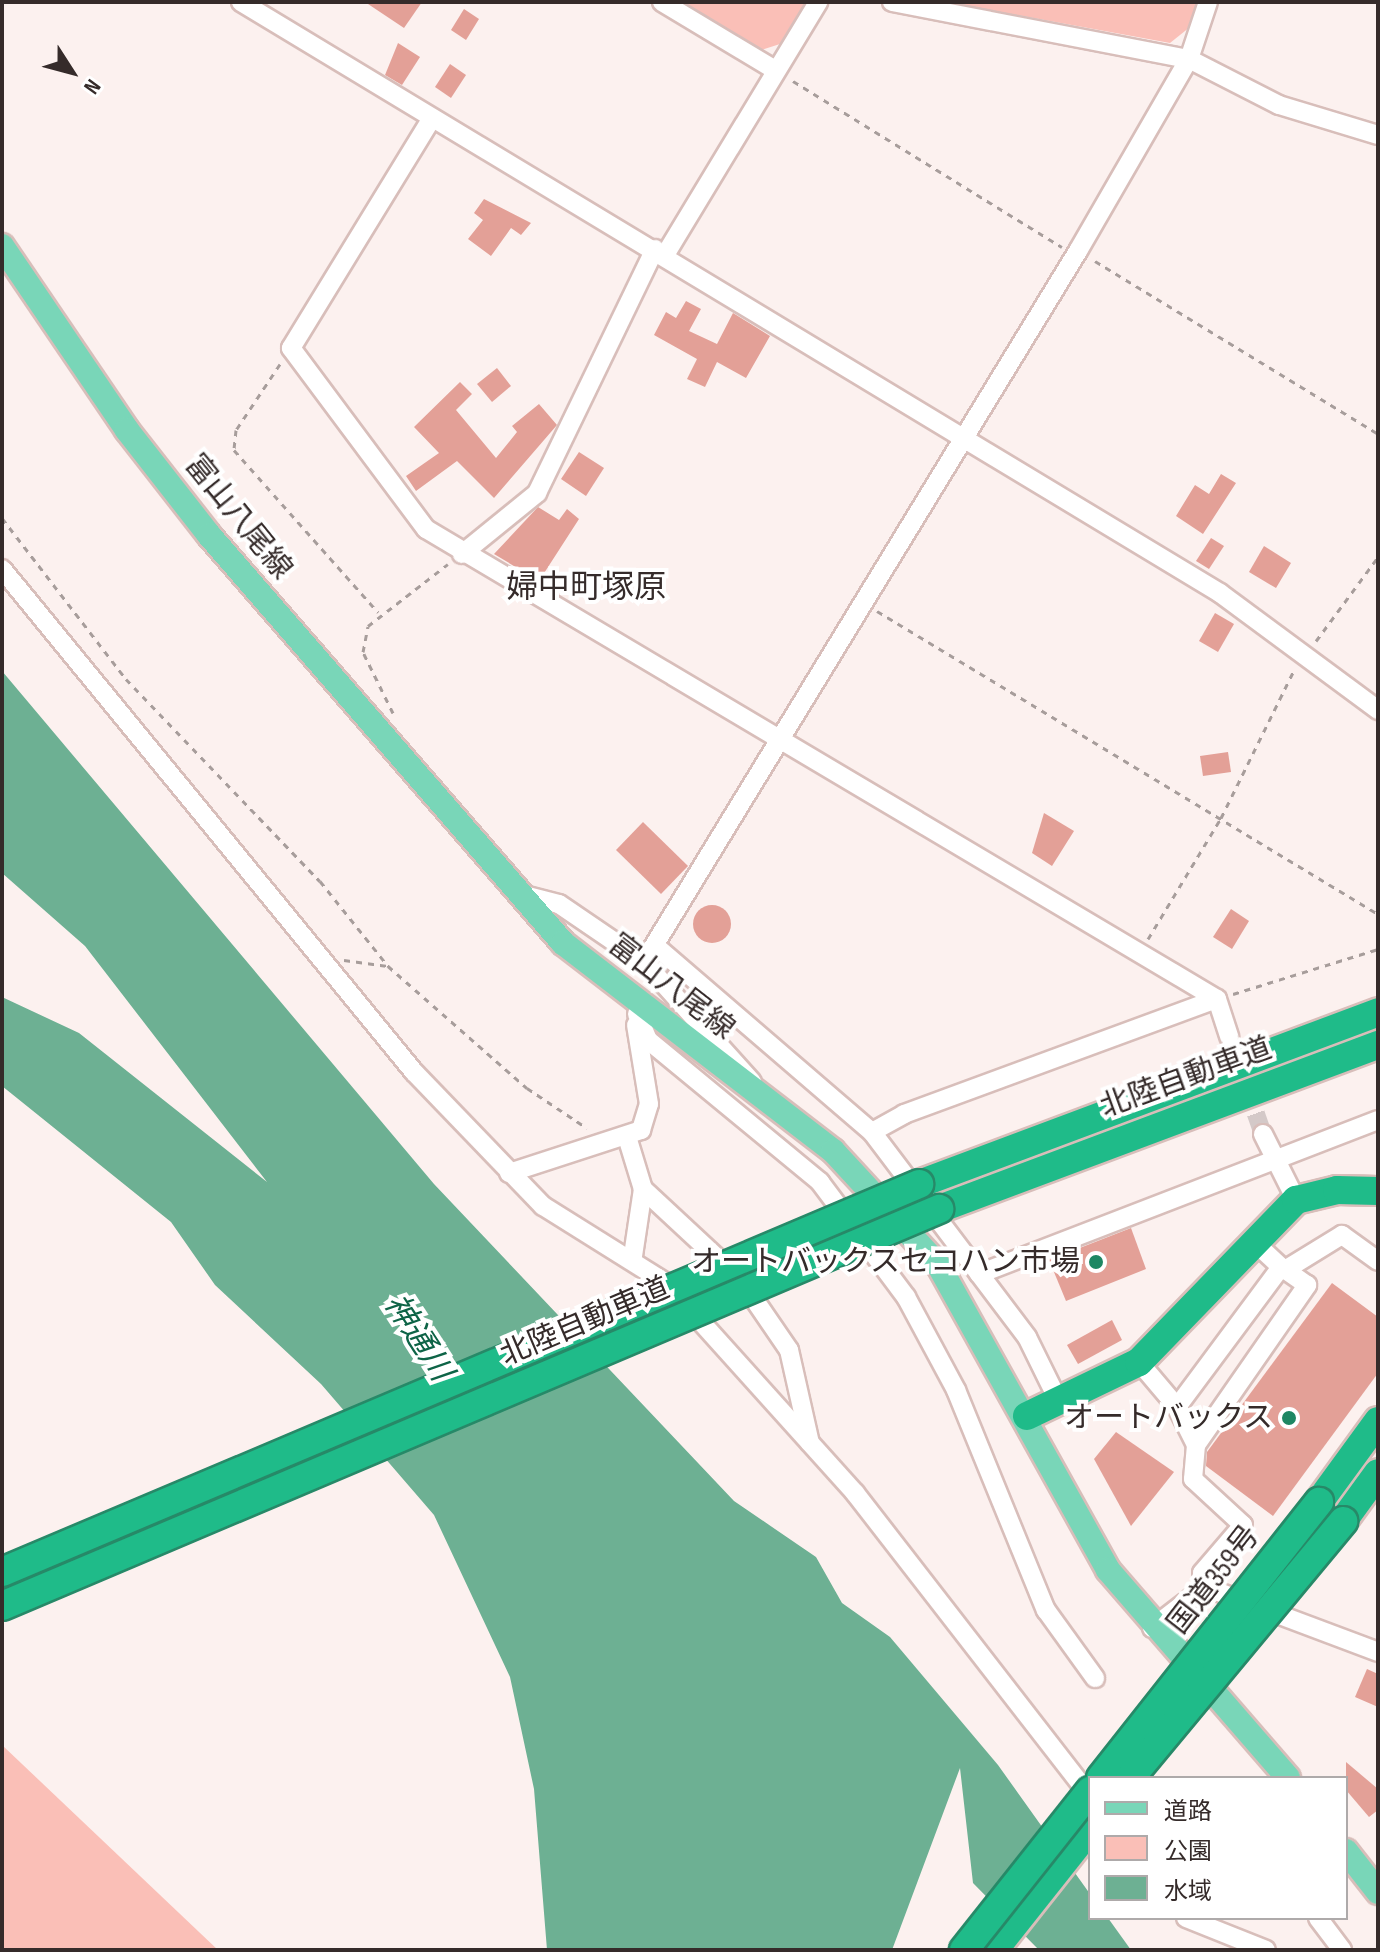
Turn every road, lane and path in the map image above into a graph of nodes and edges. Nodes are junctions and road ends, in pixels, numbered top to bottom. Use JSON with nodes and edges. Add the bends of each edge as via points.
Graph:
{"nodes":[{"id":1,"x":241,"y":2,"type":"edge"},
{"id":2,"x":662,"y":2,"type":"edge"},
{"id":3,"x":818,"y":2,"type":"edge"},
{"id":4,"x":892,"y":2,"type":"edge"},
{"id":5,"x":1208,"y":2,"type":"edge"},
{"id":6,"x":1189,"y":59,"type":"junction"},
{"id":7,"x":775,"y":70,"type":"junction"},
{"id":8,"x":432,"y":118,"type":"junction"},
{"id":9,"x":1378,"y":135,"type":"edge"},
{"id":10,"x":2,"y":246,"type":"edge"},
{"id":11,"x":660,"y":252,"type":"junction"},
{"id":12,"x":1077,"y":253,"type":"junction"},
{"id":13,"x":291,"y":348,"type":"junction"},
{"id":14,"x":1378,"y":434,"type":"edge"},
{"id":15,"x":963,"y":439,"type":"junction"},
{"id":16,"x":2,"y":518,"type":"edge"},
{"id":17,"x":462,"y":554,"type":"junction"},
{"id":18,"x":1378,"y":557,"type":"edge"},
{"id":19,"x":2,"y":569,"type":"edge"},
{"id":20,"x":864,"y":603,"type":"junction"},
{"id":21,"x":378,"y":612,"type":"junction"},
{"id":22,"x":1303,"y":652,"type":"junction"},
{"id":23,"x":1378,"y":710,"type":"edge"},
{"id":24,"x":396,"y":717,"type":"dead end"},
{"id":25,"x":782,"y":740,"type":"junction"},
{"id":26,"x":1221,"y":818,"type":"junction"},
{"id":27,"x":520,"y":894,"type":"junction"},
{"id":28,"x":1378,"y":914,"type":"edge"},
{"id":29,"x":659,"y":949,"type":"junction"},
{"id":30,"x":1378,"y":949,"type":"edge"},
{"id":31,"x":1138,"y":954,"type":"junction"},
{"id":32,"x":326,"y":957,"type":"junction"},
{"id":33,"x":644,"y":962,"type":"junction"},
{"id":34,"x":388,"y":966,"type":"junction"},
{"id":35,"x":1217,"y":999,"type":"junction"},
{"id":36,"x":636,"y":1008,"type":"junction"},
{"id":37,"x":1378,"y":1012,"type":"edge"},
{"id":38,"x":1229,"y":1037,"type":"tunnel mouth"},
{"id":39,"x":1378,"y":1045,"type":"edge"},
{"id":40,"x":766,"y":1100,"type":"junction"},
{"id":41,"x":1378,"y":1120,"type":"edge"},
{"id":42,"x":872,"y":1132,"type":"junction"},
{"id":43,"x":1263,"y":1134,"type":"tunnel mouth"},
{"id":44,"x":628,"y":1140,"type":"junction"},
{"id":45,"x":606,"y":1142,"type":"junction"},
{"id":46,"x":1271,"y":1157,"type":"junction"},
{"id":47,"x":509,"y":1173,"type":"junction"},
{"id":48,"x":643,"y":1189,"type":"junction"},
{"id":49,"x":1378,"y":1191,"type":"edge"},
{"id":50,"x":1296,"y":1200,"type":"junction"},
{"id":51,"x":1257,"y":1245,"type":"dead end"},
{"id":52,"x":633,"y":1256,"type":"junction"},
{"id":53,"x":1378,"y":1261,"type":"edge"},
{"id":54,"x":1283,"y":1268,"type":"junction"},
{"id":55,"x":979,"y":1274,"type":"junction"},
{"id":56,"x":1139,"y":1362,"type":"junction"},
{"id":57,"x":1059,"y":1402,"type":"junction"},
{"id":58,"x":1177,"y":1407,"type":"junction"},
{"id":59,"x":1027,"y":1416,"type":"junction"},
{"id":60,"x":1378,"y":1421,"type":"edge"},
{"id":61,"x":810,"y":1443,"type":"junction"},
{"id":62,"x":1196,"y":1445,"type":"junction"},
{"id":63,"x":1378,"y":1473,"type":"edge"},
{"id":64,"x":2,"y":1572,"type":"edge"},
{"id":65,"x":1206,"y":1593,"type":"junction"},
{"id":66,"x":2,"y":1606,"type":"edge"},
{"id":67,"x":1152,"y":1628,"type":"junction"},
{"id":68,"x":1378,"y":1652,"type":"edge"},
{"id":69,"x":1095,"y":1678,"type":"dead end"},
{"id":70,"x":1103,"y":1776,"type":"edge"},
{"id":71,"x":1132,"y":1776,"type":"edge"},
{"id":72,"x":1286,"y":1776,"type":"edge"},
{"id":73,"x":1088,"y":1791,"type":"edge"},
{"id":74,"x":1088,"y":1796,"type":"edge"},
{"id":75,"x":1088,"y":1832,"type":"edge"},
{"id":76,"x":1348,"y":1854,"type":"edge"},
{"id":77,"x":1378,"y":1892,"type":"edge"},
{"id":78,"x":1191,"y":1920,"type":"edge"},
{"id":79,"x":1320,"y":1920,"type":"edge"},
{"id":80,"x":964,"y":1950,"type":"edge"},
{"id":81,"x":994,"y":1950,"type":"edge"},
{"id":82,"x":1266,"y":1950,"type":"edge"},
{"id":83,"x":1342,"y":1950,"type":"edge"}],
"edges":[{"from":1,"to":8,"type":"street"},
{"from":2,"to":7,"type":"street"},
{"from":3,"to":7,"type":"street"},
{"from":4,"to":6,"type":"street"},
{"from":5,"to":6,"type":"street"},
{"from":6,"to":9,"type":"street","via":[[1279,105]]},
{"from":6,"to":12,"type":"street"},
{"from":7,"to":11,"type":"street"},
{"from":7,"to":12,"type":"path"},
{"from":8,"to":11,"type":"street"},
{"from":8,"to":13,"type":"street"},
{"from":10,"to":27,"type":"main road","name":"富山八尾線","via":[[127,430],[209,535]]},
{"from":11,"to":15,"type":"street"},
{"from":11,"to":17,"type":"street","via":[[537,493]]},
{"from":12,"to":14,"type":"path"},
{"from":12,"to":15,"type":"street"},
{"from":13,"to":17,"type":"street","via":[[426,529]]},
{"from":13,"to":21,"type":"path","via":[[236,430],[234,450]]},
{"from":15,"to":20,"type":"street"},
{"from":15,"to":22,"type":"street","via":[[1220,593]]},
{"from":16,"to":34,"type":"path","via":[[126,679],[320,881]]},
{"from":17,"to":21,"type":"path"},
{"from":17,"to":25,"type":"street"},
{"from":18,"to":22,"type":"path"},
{"from":19,"to":32,"type":"street"},
{"from":20,"to":25,"type":"street"},
{"from":20,"to":26,"type":"path"},
{"from":21,"to":24,"type":"path","via":[[363,652]]},
{"from":22,"to":23,"type":"street"},
{"from":22,"to":26,"type":"path"},
{"from":25,"to":29,"type":"street"},
{"from":25,"to":31,"type":"street"},
{"from":26,"to":28,"type":"path"},
{"from":26,"to":31,"type":"path"},
{"from":27,"to":33,"type":"street","via":[[559,904]]},
{"from":27,"to":36,"type":"main road","name":"富山八尾線","via":[[563,943]]},
{"from":29,"to":33,"type":"street"},
{"from":29,"to":42,"type":"street"},
{"from":30,"to":35,"type":"path"},
{"from":31,"to":35,"type":"street"},
{"from":32,"to":34,"type":"path"},
{"from":32,"to":47,"type":"street","via":[[414,1072]]},
{"from":33,"to":40,"type":"street","via":[[722,1041]]},
{"from":34,"to":45,"type":"path","via":[[527,1088]]},
{"from":35,"to":38,"type":"street"},
{"from":35,"to":42,"type":"street","via":[[904,1114]]},
{"from":36,"to":40,"type":"main road","name":"富山八尾線"},
{"from":36,"to":44,"type":"street","via":[[649,1104],[641,1130]]},
{"from":36,"to":69,"type":"street","via":[[648,1040],[820,1182],[906,1297],[956,1390],[1046,1610]]},
{"from":37,"to":64,"type":"highway","name":"北陸自動車道","bridge":true,"via":[[919,1184]]},
{"from":39,"to":66,"type":"highway","name":"北陸自動車道","bridge":true,"via":[[939,1209]]},
{"from":40,"to":59,"type":"main road","name":"富山八尾線","via":[[833,1151],[939,1266]]},
{"from":41,"to":46,"type":"street"},
{"from":42,"to":55,"type":"street"},
{"from":43,"to":46,"type":"street"},
{"from":44,"to":45,"type":"street"},
{"from":44,"to":48,"type":"street"},
{"from":45,"to":47,"type":"street"},
{"from":46,"to":50,"type":"street"},
{"from":46,"to":55,"type":"street"},
{"from":47,"to":52,"type":"street","via":[[564,1222]]},
{"from":48,"to":52,"type":"street"},
{"from":48,"to":61,"type":"street","via":[[741,1280],[789,1350]]},
{"from":49,"to":50,"type":"highway","via":[[1337,1190]]},
{"from":50,"to":56,"type":"highway"},
{"from":51,"to":54,"type":"street"},
{"from":52,"to":61,"type":"street","via":[[666,1283]]},
{"from":53,"to":54,"type":"street","via":[[1342,1235]]},
{"from":54,"to":58,"type":"street"},
{"from":54,"to":62,"type":"street","via":[[1307,1285]]},
{"from":55,"to":57,"type":"street","via":[[1027,1337]]},
{"from":56,"to":57,"type":"highway"},
{"from":56,"to":58,"type":"street"},
{"from":57,"to":59,"type":"highway"},
{"from":58,"to":62,"type":"street"},
{"from":59,"to":67,"type":"main road","name":"富山八尾線","via":[[1108,1570]]},
{"from":60,"to":70,"type":"highway","name":"国道359号","bridge":true},
{"from":61,"to":73,"type":"street"},
{"from":62,"to":65,"type":"street","via":[[1193,1479],[1243,1525],[1202,1573]]},
{"from":63,"to":71,"type":"highway","name":"国道359号","bridge":true},
{"from":65,"to":67,"type":"street"},
{"from":65,"to":68,"type":"street"},
{"from":67,"to":72,"type":"main road","name":"富山八尾線"},
{"from":74,"to":80,"type":"highway","bridge":true},
{"from":75,"to":81,"type":"highway"},
{"from":76,"to":77,"type":"main road"},
{"from":78,"to":82,"type":"street"},
{"from":79,"to":83,"type":"street"}]}
